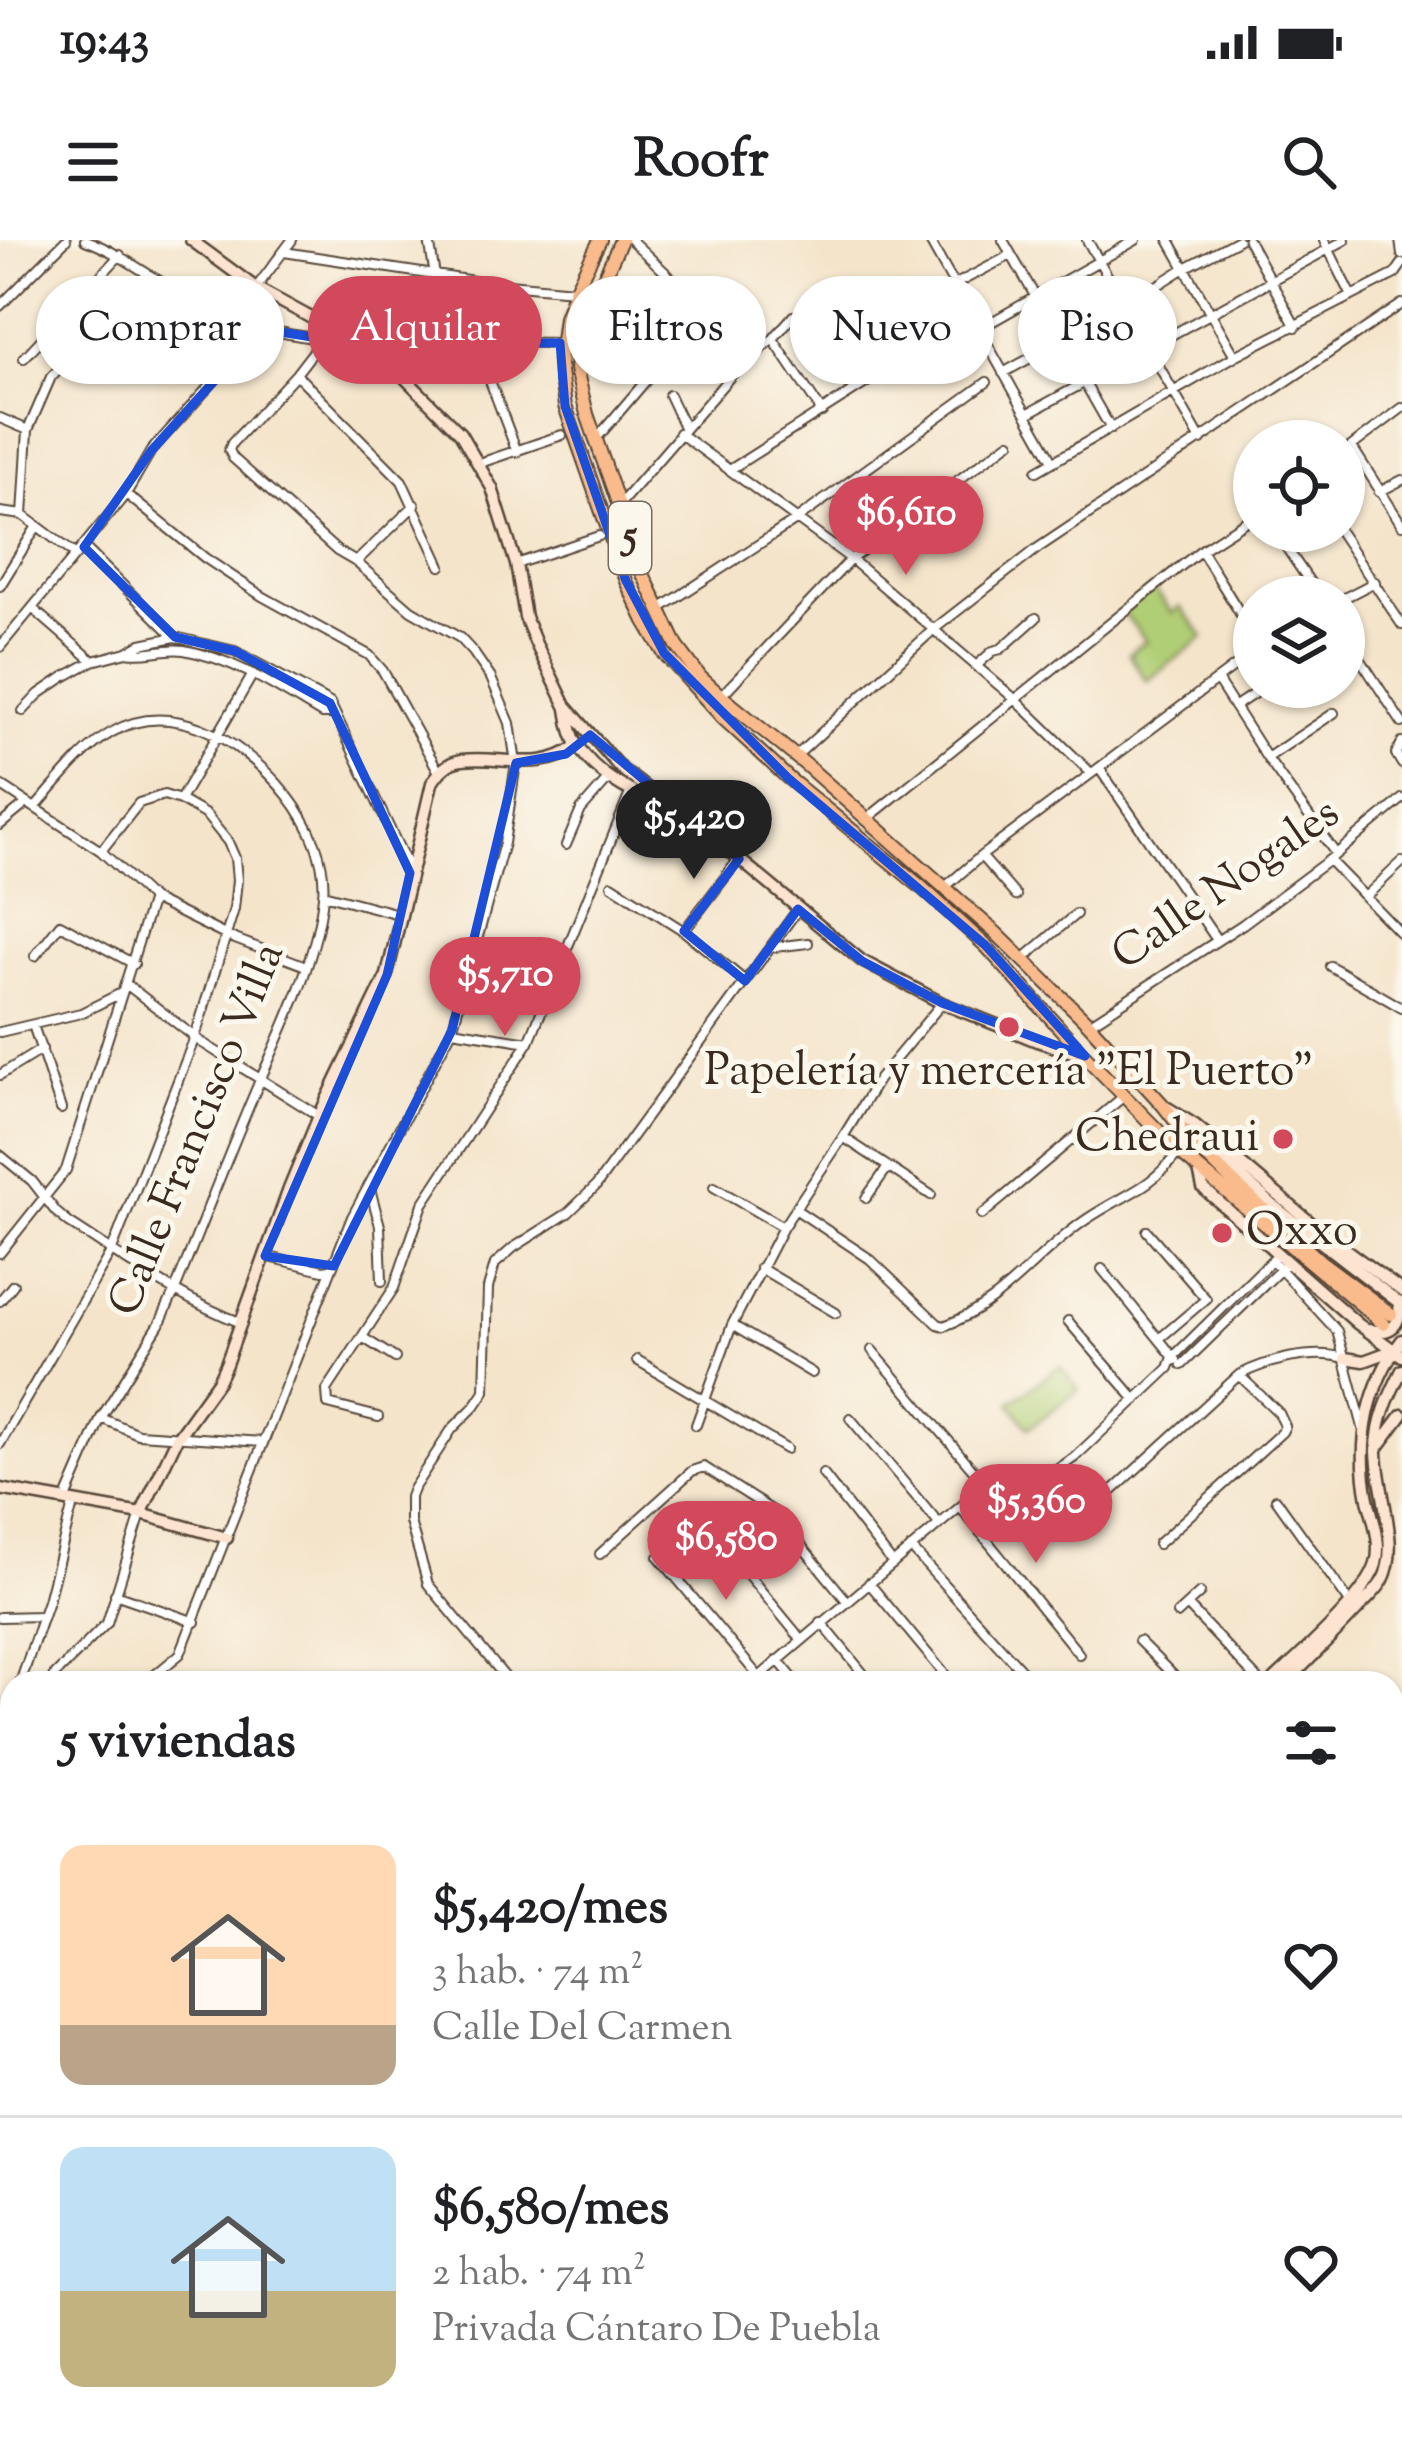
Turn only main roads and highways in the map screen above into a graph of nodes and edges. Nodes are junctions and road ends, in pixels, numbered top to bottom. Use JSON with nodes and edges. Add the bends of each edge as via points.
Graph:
{"nodes":[{"id":1,"x":600,"y":240,"type":"edge"},
{"id":2,"x":622,"y":240,"type":"edge"},
{"id":3,"x":1396,"y":1304,"type":"edge"}],
"edges":[{"from":1,"to":3,"type":"main road","number":"5","via":[[575,290],[559,365],[626,581],[664,653],[788,778],[985,945],[1199,1170]]},
{"from":2,"to":3,"type":"main road","number":"5","via":[[579,333],[576,369],[676,646],[701,678],[1022,960],[1190,1141],[1320,1261]]}]}
